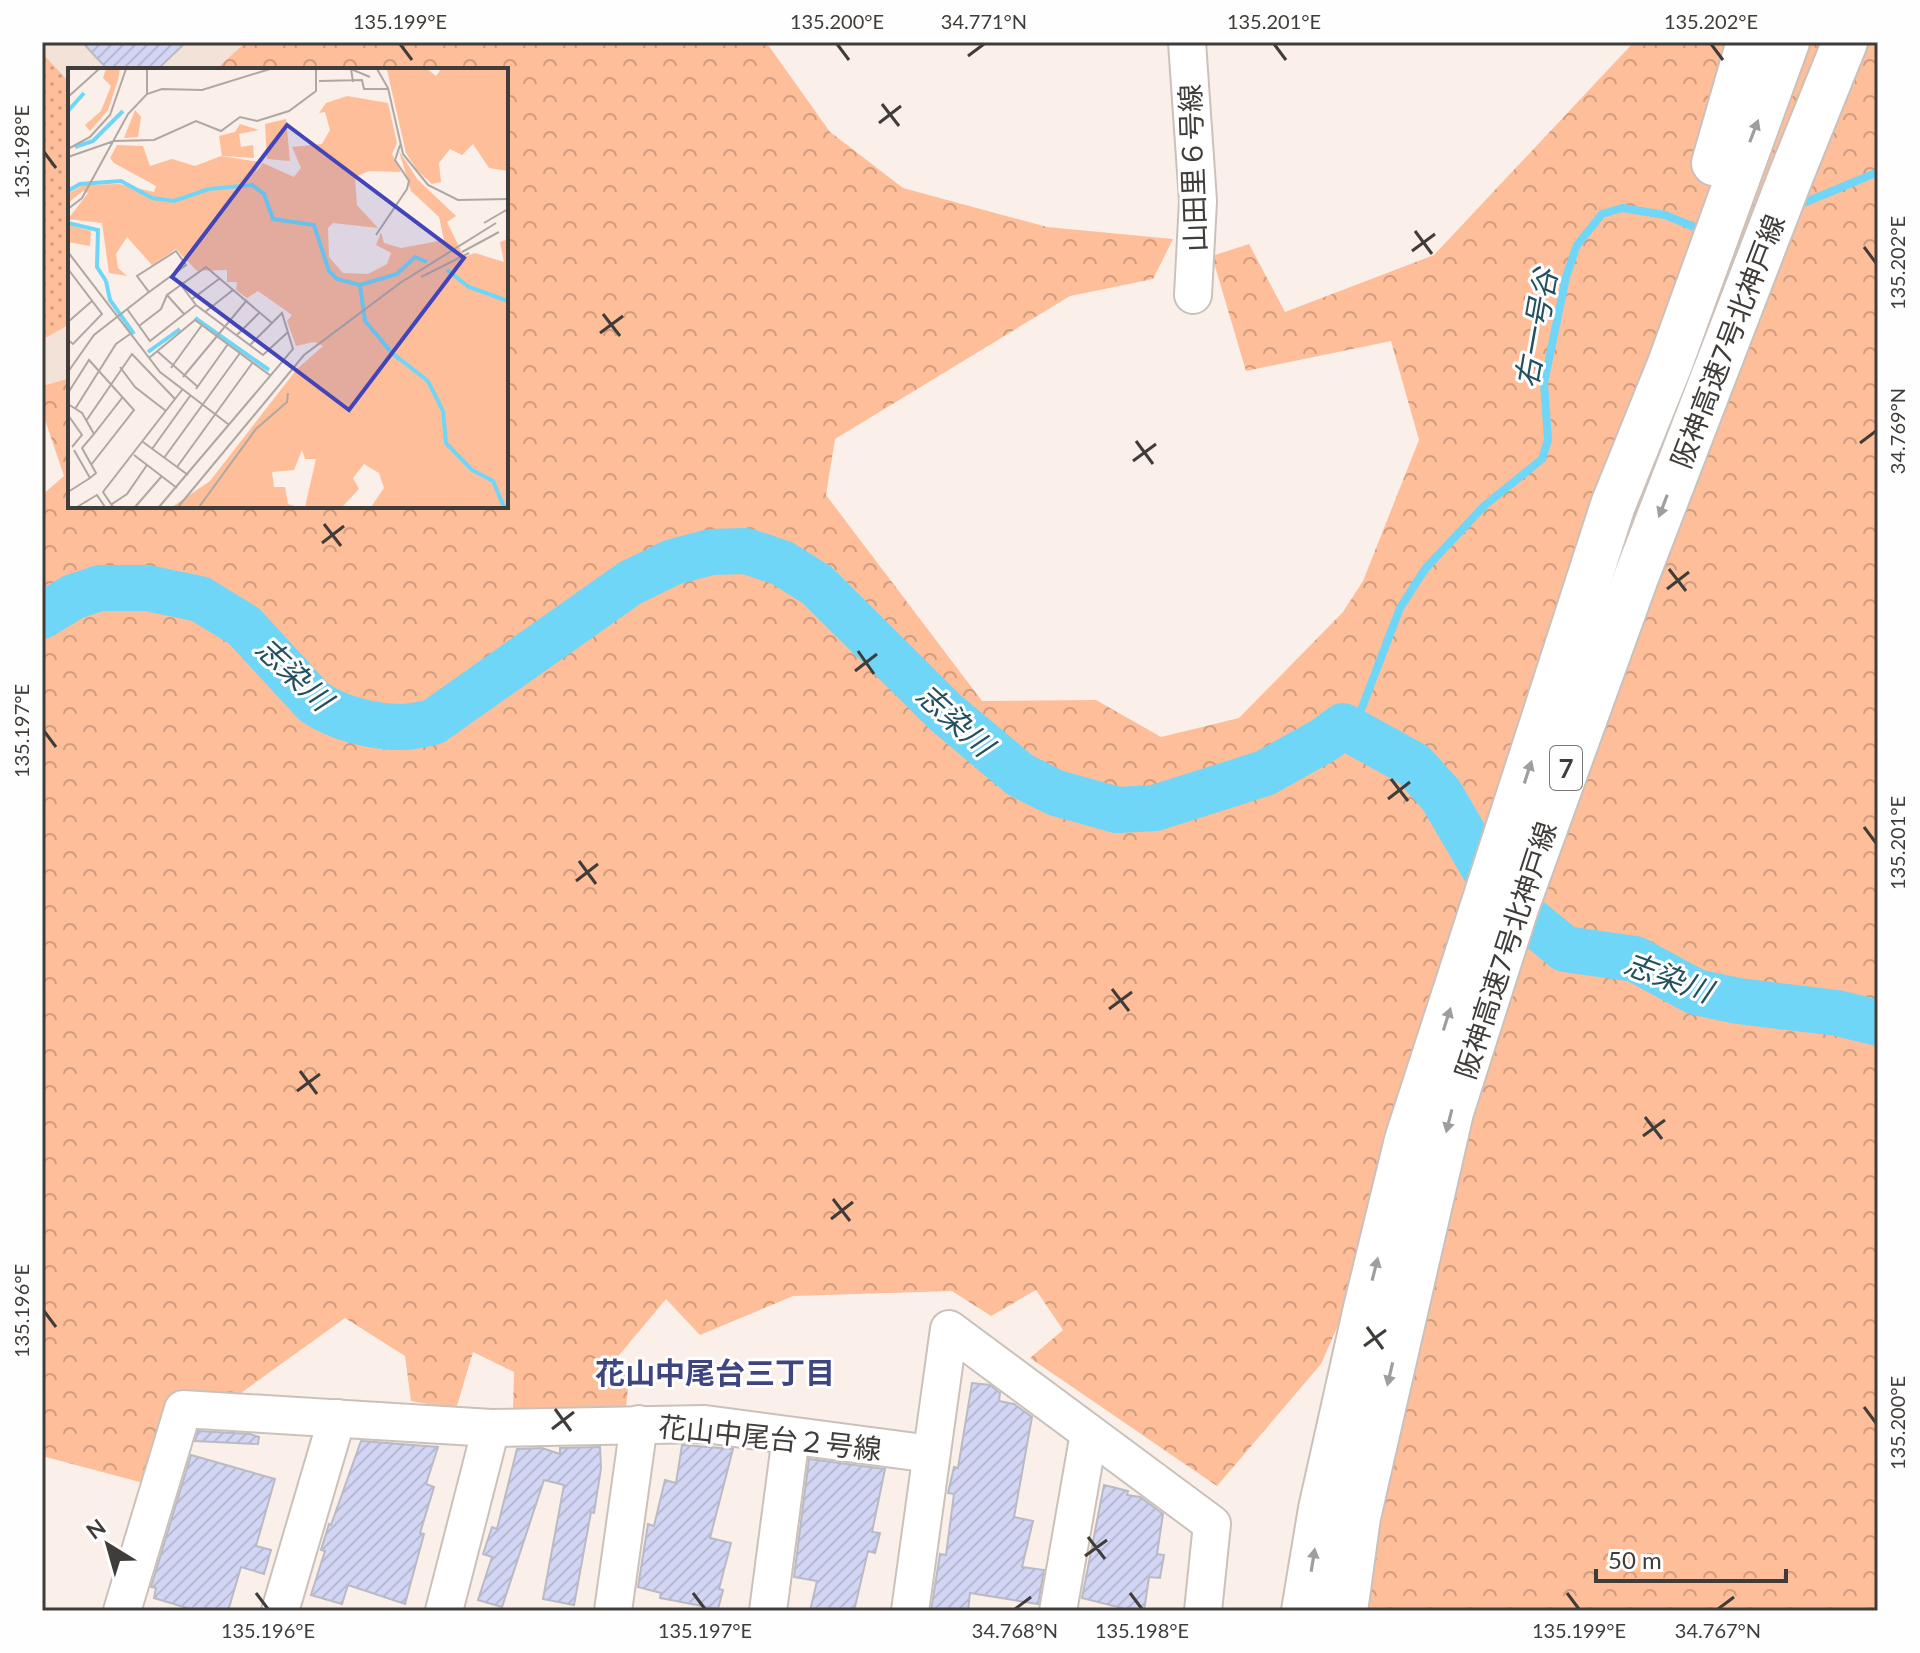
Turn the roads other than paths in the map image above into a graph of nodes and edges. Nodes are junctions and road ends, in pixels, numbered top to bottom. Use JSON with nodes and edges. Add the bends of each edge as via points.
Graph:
{"nodes":[{"id":1,"x":1187,"y":42,"type":"edge"},
{"id":2,"x":1749,"y":42,"type":"edge"},
{"id":3,"x":1787,"y":42,"type":"edge"},
{"id":4,"x":1845,"y":42,"type":"edge"},
{"id":5,"x":1876,"y":42,"type":"edge"},
{"id":6,"x":1193,"y":295,"type":"dead end"},
{"id":7,"x":1721,"y":356,"type":"junction"},
{"id":8,"x":1670,"y":364,"type":"junction"},
{"id":9,"x":337,"y":1418,"type":"junction"},
{"id":10,"x":639,"y":1424,"type":"junction"},
{"id":11,"x":491,"y":1428,"type":"junction"},
{"id":12,"x":1089,"y":1433,"type":"junction"},
{"id":13,"x":791,"y":1436,"type":"junction"},
{"id":14,"x":931,"y":1454,"type":"junction"},
{"id":15,"x":1340,"y":1513,"type":"junction"},
{"id":16,"x":122,"y":1611,"type":"edge"},
{"id":17,"x":280,"y":1611,"type":"edge"},
{"id":18,"x":444,"y":1611,"type":"edge"},
{"id":19,"x":613,"y":1611,"type":"edge"},
{"id":20,"x":768,"y":1611,"type":"edge"},
{"id":21,"x":910,"y":1611,"type":"edge"},
{"id":22,"x":1058,"y":1611,"type":"edge"},
{"id":23,"x":1203,"y":1611,"type":"edge"},
{"id":24,"x":1304,"y":1611,"type":"edge"},
{"id":25,"x":1345,"y":1611,"type":"edge"}],
"edges":[{"from":1,"to":6,"type":"street","name":"山田里６号線","via":[[1198,201]]},
{"from":2,"to":8,"type":"highway","via":[[1673,308]]},
{"from":8,"to":3,"type":"highway","name":"阪神高速7号北神戸線","number":"7","one_way":true},
{"from":4,"to":7,"type":"highway","name":"阪神高速7号北神戸線","number":"7"},
{"from":5,"to":7,"type":"highway","via":[[1765,292]]},
{"from":7,"to":15,"type":"highway","name":"阪神高速7号北神戸線","number":"7","one_way":true,"via":[[1516,908],[1451,1112]]},
{"from":15,"to":8,"type":"highway","name":"阪神高速7号北神戸線","number":"7","one_way":true,"via":[[1366,1308],[1407,1140],[1613,505]]},
{"from":9,"to":11,"type":"street","name":"花山中尾台２号線"},
{"from":9,"to":16,"type":"street","name":"花山中尾台２号線","via":[[183,1409]]},
{"from":9,"to":17,"type":"street"},
{"from":10,"to":11,"type":"street","name":"花山中尾台２号線"},
{"from":10,"to":13,"type":"street","name":"花山中尾台２号線","via":[[705,1424]]},
{"from":10,"to":19,"type":"street"},
{"from":11,"to":18,"type":"street"},
{"from":12,"to":14,"type":"street","via":[[949,1329]]},
{"from":12,"to":22,"type":"street"},
{"from":12,"to":23,"type":"street","via":[[1212,1524]]},
{"from":13,"to":14,"type":"street","name":"花山中尾台２号線"},
{"from":13,"to":20,"type":"street"},
{"from":14,"to":21,"type":"street"},
{"from":24,"to":15,"type":"highway","name":"阪神高速7号北神戸線","number":"7","one_way":true},
{"from":15,"to":25,"type":"highway","name":"阪神高速7号北神戸線","number":"7"}]}
